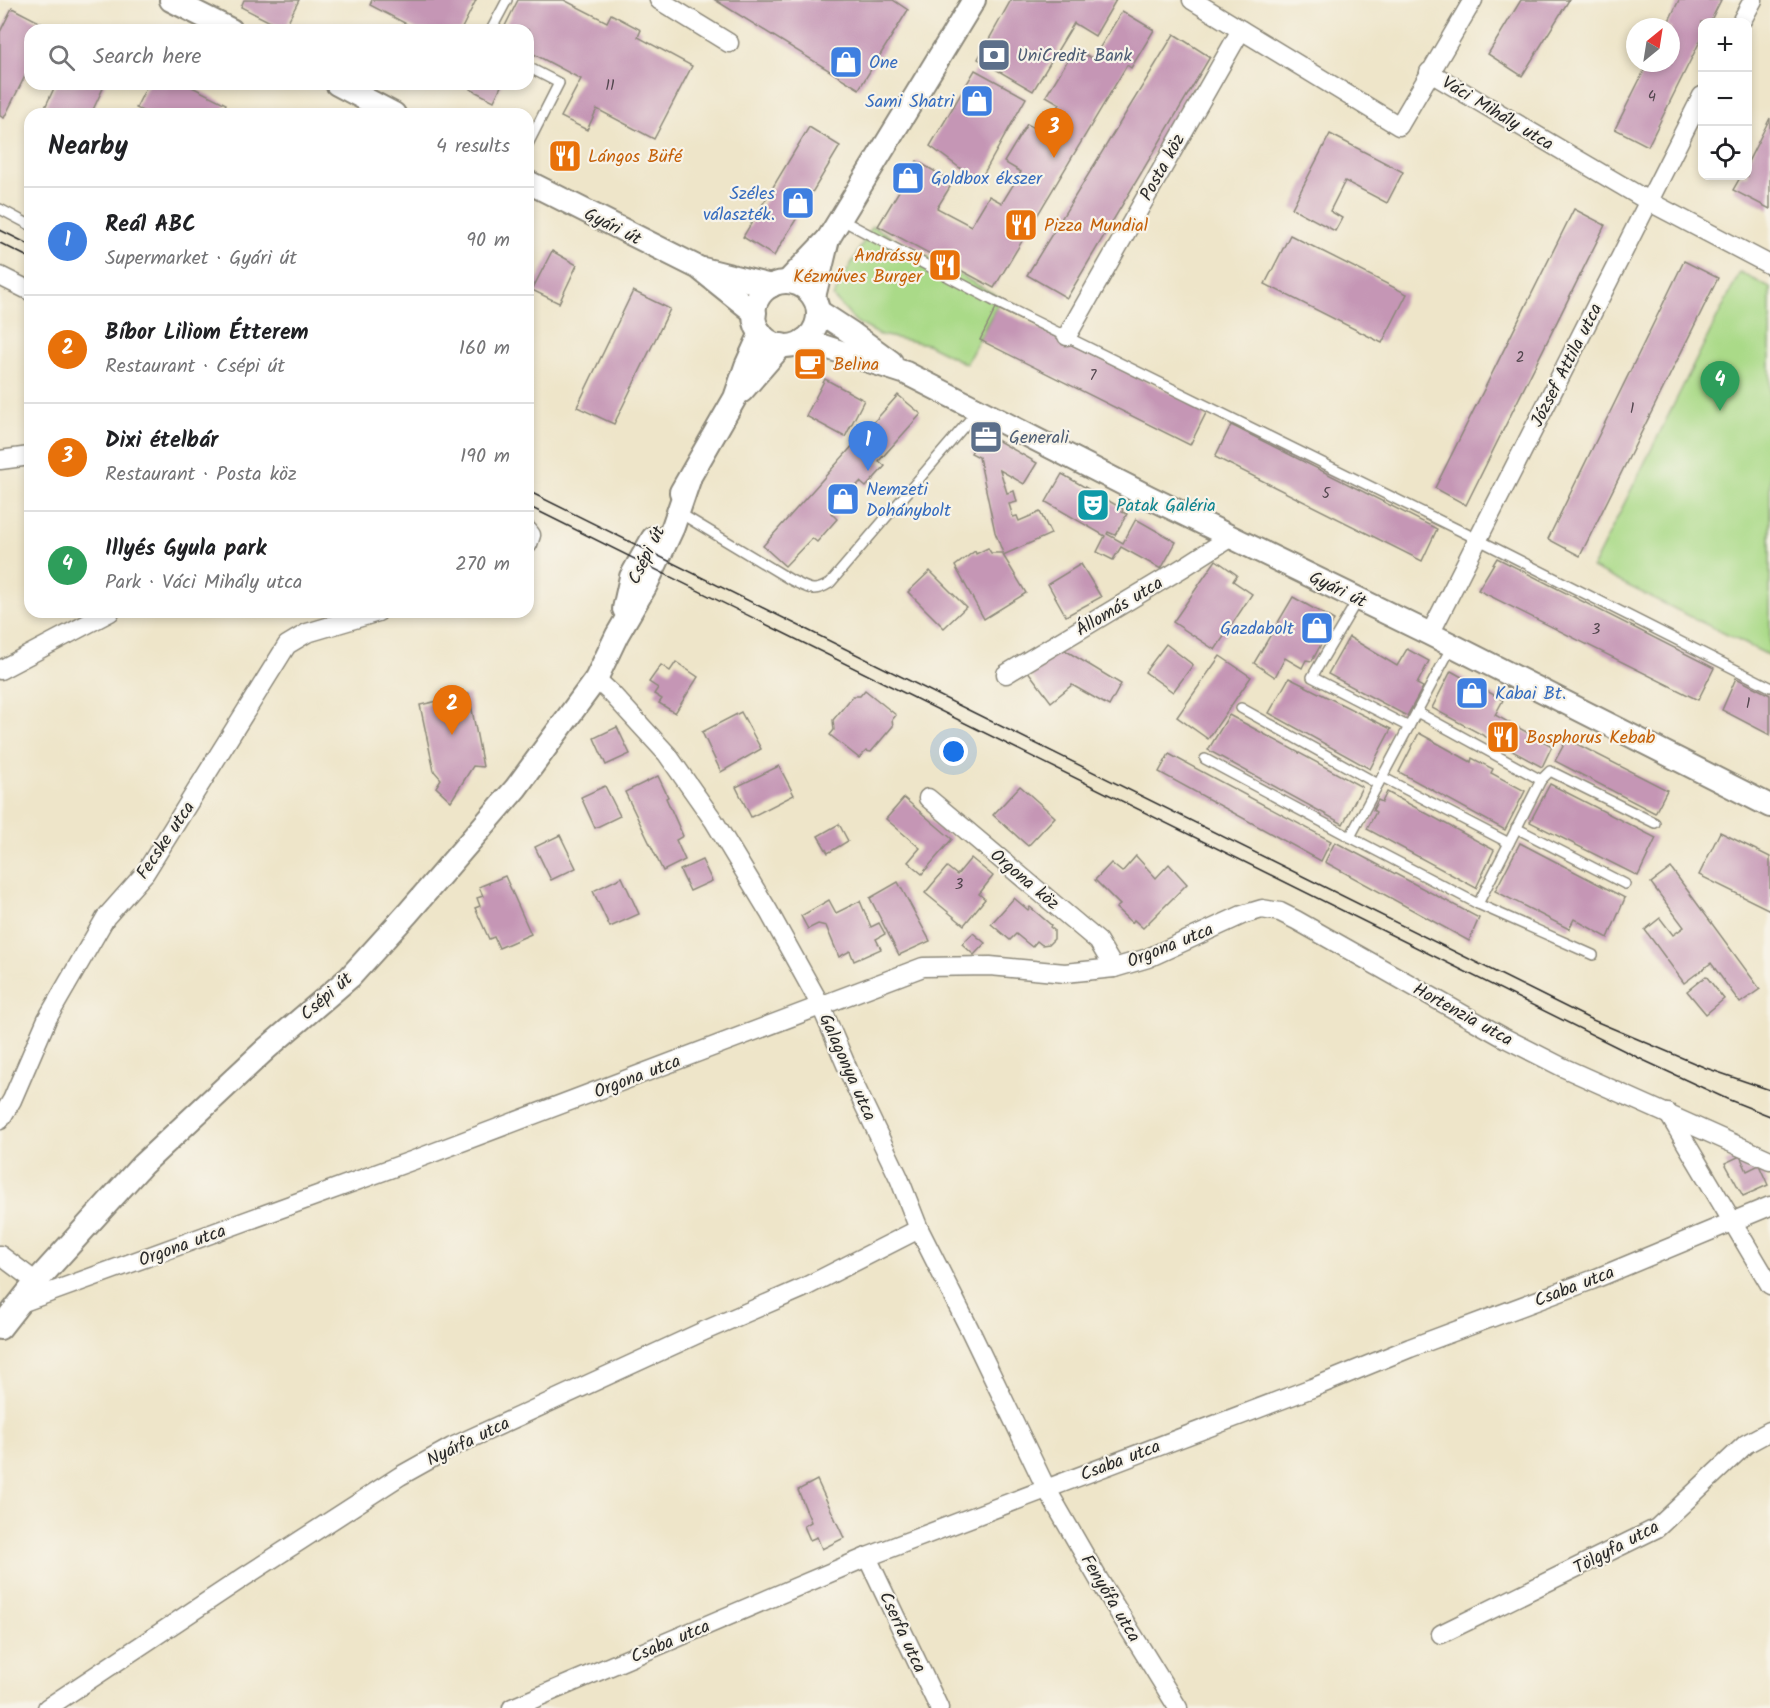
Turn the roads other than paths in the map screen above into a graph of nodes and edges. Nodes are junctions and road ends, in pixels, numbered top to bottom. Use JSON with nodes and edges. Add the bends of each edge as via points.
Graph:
{"nodes":[{"id":1,"x":171,"y":0,"type":"edge"},
{"id":2,"x":507,"y":0,"type":"edge"},
{"id":3,"x":659,"y":0,"type":"edge"},
{"id":4,"x":974,"y":0,"type":"edge"},
{"id":5,"x":1192,"y":0,"type":"edge"},
{"id":6,"x":1473,"y":0,"type":"edge"},
{"id":7,"x":1753,"y":0,"type":"edge"},
{"id":8,"x":1743,"y":18,"type":"edge"},
{"id":9,"x":219,"y":24,"type":"edge"},
{"id":10,"x":494,"y":24,"type":"edge"},
{"id":11,"x":1241,"y":30,"type":"junction"},
{"id":12,"x":729,"y":43,"type":"dead end"},
{"id":13,"x":534,"y":71,"type":"edge"},
{"id":14,"x":1429,"y":72,"type":"junction"},
{"id":15,"x":348,"y":90,"type":"edge"},
{"id":16,"x":1698,"y":104,"type":"edge"},
{"id":17,"x":383,"y":108,"type":"edge"},
{"id":18,"x":534,"y":132,"type":"edge"},
{"id":19,"x":534,"y":185,"type":"edge"},
{"id":20,"x":1648,"y":201,"type":"junction"},
{"id":21,"x":0,"y":209,"type":"edge"},
{"id":22,"x":840,"y":219,"type":"junction"},
{"id":23,"x":24,"y":222,"type":"edge"},
{"id":24,"x":828,"y":239,"type":"junction"},
{"id":25,"x":1770,"y":265,"type":"edge"},
{"id":26,"x":699,"y":268,"type":"junction"},
{"id":27,"x":0,"y":276,"type":"edge"},
{"id":28,"x":779,"y":284,"type":"junction"},
{"id":29,"x":24,"y":288,"type":"edge"},
{"id":30,"x":816,"y":304,"type":"junction"},
{"id":31,"x":758,"y":323,"type":"junction"},
{"id":32,"x":1067,"y":336,"type":"junction"},
{"id":33,"x":793,"y":343,"type":"junction"},
{"id":34,"x":906,"y":374,"type":"junction"},
{"id":35,"x":735,"y":398,"type":"junction"},
{"id":36,"x":978,"y":411,"type":"junction"},
{"id":37,"x":24,"y":457,"type":"edge"},
{"id":38,"x":0,"y":460,"type":"edge"},
{"id":39,"x":689,"y":480,"type":"junction"},
{"id":40,"x":678,"y":512,"type":"junction"},
{"id":41,"x":1231,"y":537,"type":"junction"},
{"id":42,"x":1479,"y":540,"type":"junction"},
{"id":43,"x":1358,"y":599,"type":"junction"},
{"id":44,"x":99,"y":618,"type":"edge"},
{"id":45,"x":358,"y":618,"type":"edge"},
{"id":46,"x":1430,"y":634,"type":"junction"},
{"id":47,"x":617,"y":635,"type":"junction"},
{"id":48,"x":1452,"y":646,"type":"junction"},
{"id":49,"x":0,"y":670,"type":"edge"},
{"id":50,"x":1006,"y":674,"type":"dead end"},
{"id":51,"x":596,"y":679,"type":"junction"},
{"id":52,"x":1770,"y":687,"type":"edge"},
{"id":53,"x":1241,"y":708,"type":"dead end"},
{"id":54,"x":1417,"y":712,"type":"junction"},
{"id":55,"x":1409,"y":728,"type":"junction"},
{"id":56,"x":1205,"y":759,"type":"dead end"},
{"id":57,"x":1380,"y":780,"type":"junction"},
{"id":58,"x":1541,"y":780,"type":"junction"},
{"id":59,"x":928,"y":798,"type":"dead end"},
{"id":60,"x":1770,"y":806,"type":"edge"},
{"id":61,"x":1654,"y":823,"type":"dead end"},
{"id":62,"x":1516,"y":828,"type":"junction"},
{"id":63,"x":1350,"y":837,"type":"junction"},
{"id":64,"x":1509,"y":843,"type":"junction"},
{"id":65,"x":1625,"y":884,"type":"dead end"},
{"id":66,"x":1478,"y":904,"type":"junction"},
{"id":67,"x":1262,"y":909,"type":"joint"},
{"id":68,"x":1593,"y":955,"type":"dead end"},
{"id":69,"x":1114,"y":968,"type":"junction"},
{"id":70,"x":820,"y":1006,"type":"junction"},
{"id":71,"x":1668,"y":1113,"type":"junction"},
{"id":72,"x":0,"y":1120,"type":"edge"},
{"id":73,"x":1770,"y":1160,"type":"edge"},
{"id":74,"x":1770,"y":1206,"type":"edge"},
{"id":75,"x":1732,"y":1220,"type":"junction"},
{"id":76,"x":919,"y":1229,"type":"junction"},
{"id":77,"x":0,"y":1255,"type":"edge"},
{"id":78,"x":36,"y":1282,"type":"junction"},
{"id":79,"x":1770,"y":1285,"type":"edge"},
{"id":80,"x":21,"y":1303,"type":"junction"},
{"id":81,"x":0,"y":1328,"type":"edge"},
{"id":82,"x":1770,"y":1431,"type":"edge"},
{"id":83,"x":1046,"y":1488,"type":"junction"},
{"id":84,"x":867,"y":1557,"type":"junction"},
{"id":85,"x":1441,"y":1634,"type":"dead end"},
{"id":86,"x":47,"y":1708,"type":"edge"},
{"id":87,"x":512,"y":1708,"type":"edge"},
{"id":88,"x":939,"y":1708,"type":"edge"},
{"id":89,"x":1178,"y":1708,"type":"edge"}],
"edges":[{"from":1,"to":9,"type":"street"},
{"from":2,"to":10,"type":"lane"},
{"from":3,"to":12,"type":"street"},
{"from":4,"to":22,"type":"street"},
{"from":5,"to":11,"type":"street","name":"Váci Mihály utca"},
{"from":6,"to":14,"type":"street"},
{"from":7,"to":8,"type":"street"},
{"from":11,"to":14,"type":"street","name":"Váci Mihály utca","via":[[1399,126]]},
{"from":11,"to":32,"type":"street","name":"Posta köz"},
{"from":13,"to":18,"type":"lane","via":[[559,83]]},
{"from":14,"to":20,"type":"street","name":"Váci Mihály utca"},
{"from":15,"to":17,"type":"street"},
{"from":16,"to":20,"type":"street","name":"József Attila utca"},
{"from":19,"to":26,"type":"street","name":"Gyári út"},
{"from":20,"to":25,"type":"street","name":"Váci Mihály utca"},
{"from":20,"to":42,"type":"street","name":"József Attila utca"},
{"from":21,"to":23,"type":"lane"},
{"from":22,"to":24,"type":"street"},
{"from":22,"to":32,"type":"lane"},
{"from":24,"to":28,"type":"street"},
{"from":24,"to":30,"type":"street"},
{"from":26,"to":28,"type":"street","name":"Gyári út"},
{"from":26,"to":31,"type":"street","name":"Gyári út"},
{"from":27,"to":29,"type":"street"},
{"from":28,"to":30,"type":"street","via":[[798,284]]},
{"from":28,"to":31,"type":"street","via":[[759,297]]},
{"from":30,"to":33,"type":"street","via":[[815,328]]},
{"from":30,"to":34,"type":"street","name":"Gyári út"},
{"from":31,"to":33,"type":"street","via":[[771,341]]},
{"from":31,"to":35,"type":"street","name":"Csépi út"},
{"from":32,"to":42,"type":"lane"},
{"from":33,"to":34,"type":"street","name":"Gyári út"},
{"from":33,"to":35,"type":"street","name":"Csépi út"},
{"from":34,"to":36,"type":"street","name":"Gyári út"},
{"from":35,"to":39,"type":"street","name":"Csépi út"},
{"from":36,"to":40,"type":"lane","via":[[830,583],[820,589],[811,590],[791,580]]},
{"from":36,"to":41,"type":"street","name":"Gyári út"},
{"from":37,"to":38,"type":"street"},
{"from":39,"to":40,"type":"street","name":"Csépi út"},
{"from":39,"to":47,"type":"street","name":"Csépi út","via":[[631,577]]},
{"from":40,"to":47,"type":"street","name":"Csépi út","via":[[645,587]]},
{"from":41,"to":43,"type":"street","name":"Gyári út"},
{"from":41,"to":50,"type":"street","name":"Állomás utca"},
{"from":42,"to":46,"type":"street","name":"József Attila utca"},
{"from":42,"to":52,"type":"lane"},
{"from":43,"to":46,"type":"street","name":"Gyári út"},
{"from":43,"to":55,"type":"lane","via":[[1312,677]]},
{"from":44,"to":49,"type":"street"},
{"from":45,"to":72,"type":"street","name":"Fecske utca","via":[[307,633],[287,645],[145,873],[106,916],[46,1019]]},
{"from":46,"to":48,"type":"street","name":"Gyári út"},
{"from":47,"to":51,"type":"street","name":"Csépi út"},
{"from":48,"to":54,"type":"lane"},
{"from":48,"to":60,"type":"street","name":"Gyári út"},
{"from":51,"to":70,"type":"street","name":"Galagonya utca","via":[[668,754],[714,821]]},
{"from":51,"to":78,"type":"street","name":"Csépi út","via":[[516,788],[350,977],[142,1165]]},
{"from":53,"to":57,"type":"lane"},
{"from":54,"to":55,"type":"lane"},
{"from":54,"to":58,"type":"lane"},
{"from":55,"to":57,"type":"lane"},
{"from":56,"to":63,"type":"lane"},
{"from":57,"to":63,"type":"lane"},
{"from":57,"to":64,"type":"lane"},
{"from":58,"to":61,"type":"lane","via":[[1550,771]]},
{"from":58,"to":62,"type":"lane"},
{"from":59,"to":69,"type":"street","name":"Orgona köz","via":[[1098,941]]},
{"from":62,"to":64,"type":"lane"},
{"from":62,"to":65,"type":"lane"},
{"from":63,"to":66,"type":"lane"},
{"from":64,"to":66,"type":"lane"},
{"from":66,"to":68,"type":"lane"},
{"from":67,"to":69,"type":"street","name":"Orgona utca","via":[[1148,958]]},
{"from":67,"to":71,"type":"street","name":"Hortenzia utca","via":[[1296,920],[1562,1067]]},
{"from":69,"to":70,"type":"street","name":"Orgona utca","via":[[1065,973],[990,966],[923,967]]},
{"from":70,"to":76,"type":"street","name":"Galagonya utca"},
{"from":70,"to":80,"type":"street","name":"Orgona utca"},
{"from":71,"to":73,"type":"street","name":"Hortenzia utca"},
{"from":71,"to":75,"type":"street"},
{"from":74,"to":75,"type":"street","name":"Csaba utca"},
{"from":75,"to":79,"type":"street"},
{"from":75,"to":83,"type":"street","name":"Csaba utca","via":[[1592,1280]]},
{"from":76,"to":83,"type":"street","name":"Galagonya utca"},
{"from":76,"to":86,"type":"street","name":"Nyárfa utca","via":[[803,1288],[452,1447],[400,1476]]},
{"from":77,"to":78,"type":"street"},
{"from":78,"to":80,"type":"street","name":"Csépi út"},
{"from":80,"to":81,"type":"street","name":"Csépi út"},
{"from":82,"to":85,"type":"street","name":"Tölgyfa utca","via":[[1746,1444],[1658,1528]]},
{"from":83,"to":84,"type":"street","name":"Csaba utca"},
{"from":83,"to":89,"type":"street","name":"Fenyőfa utca"},
{"from":84,"to":87,"type":"street","name":"Csaba utca"},
{"from":84,"to":88,"type":"street","name":"Cserfa utca"}]}
